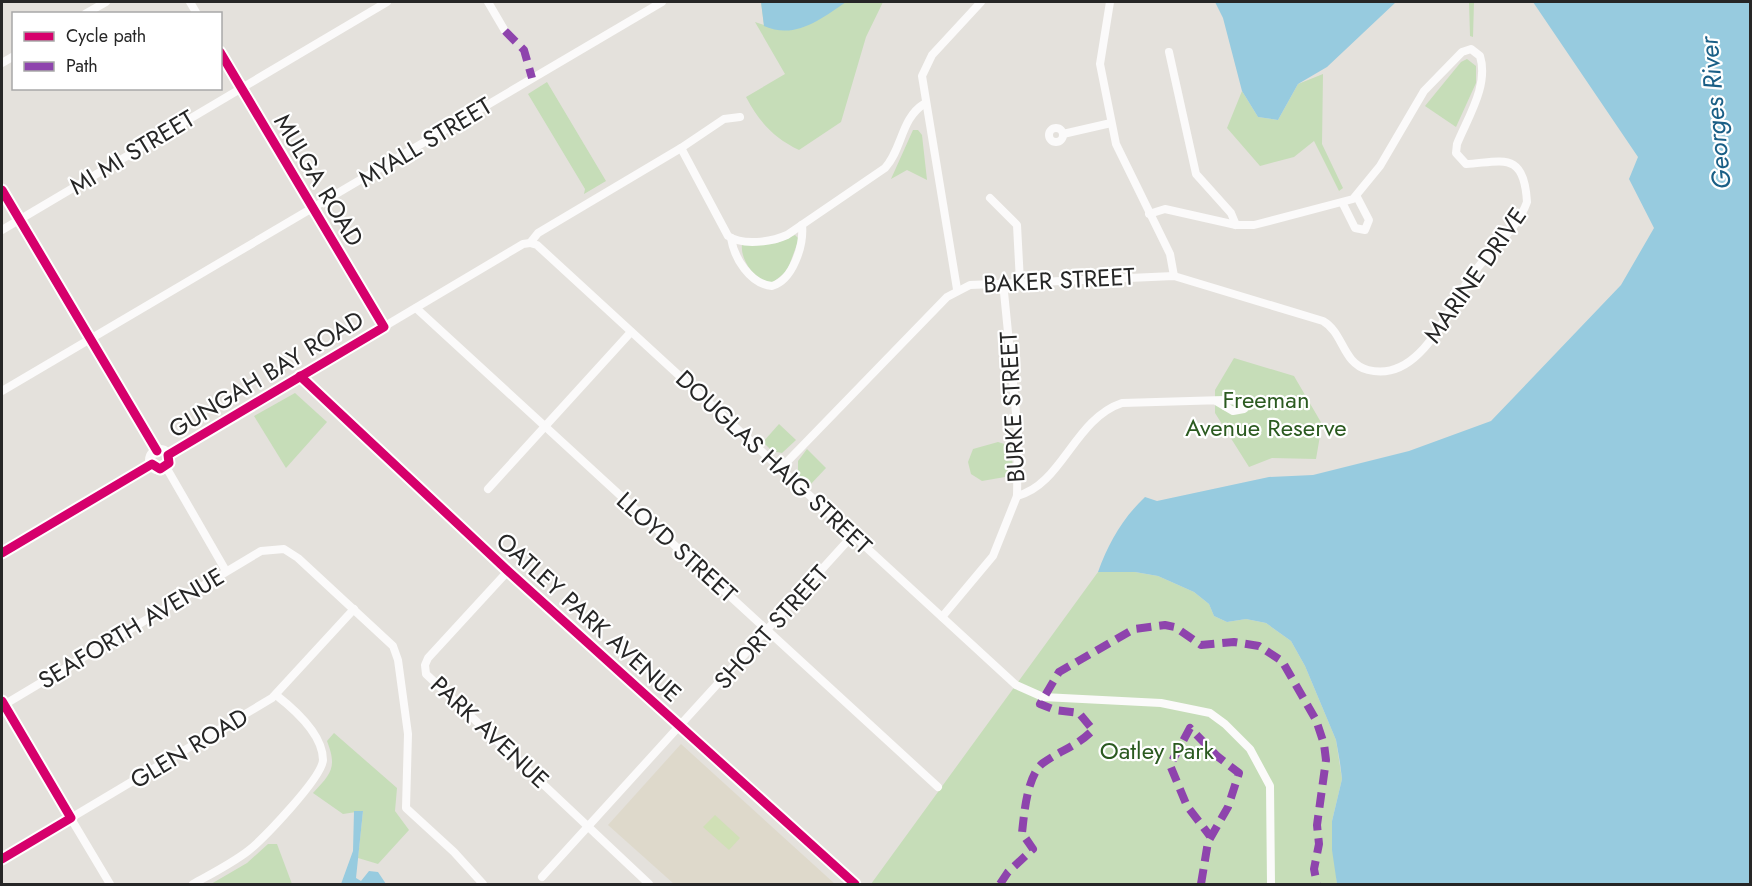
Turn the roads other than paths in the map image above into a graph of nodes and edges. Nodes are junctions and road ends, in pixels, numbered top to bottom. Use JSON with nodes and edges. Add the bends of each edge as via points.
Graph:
{"nodes":[{"id":1,"x":106,"y":2,"type":"edge"},
{"id":2,"x":387,"y":2,"type":"edge"},
{"id":3,"x":488,"y":2,"type":"edge"},
{"id":4,"x":662,"y":2,"type":"edge"},
{"id":5,"x":981,"y":2,"type":"edge"},
{"id":6,"x":1110,"y":2,"type":"edge"},
{"id":7,"x":89,"y":12,"type":"edge"},
{"id":8,"x":505,"y":31,"type":"dead end"},
{"id":9,"x":1169,"y":52,"type":"dead end"},
{"id":10,"x":222,"y":55,"type":"edge"},
{"id":11,"x":241,"y":87,"type":"junction"},
{"id":12,"x":924,"y":104,"type":"junction"},
{"id":13,"x":740,"y":117,"type":"dead end"},
{"id":14,"x":1111,"y":123,"type":"junction"},
{"id":15,"x":1063,"y":134,"type":"dead end"},
{"id":16,"x":681,"y":148,"type":"junction"},
{"id":17,"x":2,"y":190,"type":"edge"},
{"id":18,"x":1357,"y":197,"type":"junction"},
{"id":19,"x":990,"y":198,"type":"dead end"},
{"id":20,"x":1342,"y":204,"type":"junction"},
{"id":21,"x":313,"y":208,"type":"junction"},
{"id":22,"x":1149,"y":214,"type":"junction"},
{"id":23,"x":19,"y":220,"type":"junction"},
{"id":24,"x":802,"y":225,"type":"junction"},
{"id":25,"x":1236,"y":225,"type":"junction"},
{"id":26,"x":2,"y":230,"type":"edge"},
{"id":27,"x":731,"y":238,"type":"junction"},
{"id":28,"x":530,"y":243,"type":"junction"},
{"id":29,"x":1174,"y":276,"type":"junction"},
{"id":30,"x":1003,"y":282,"type":"junction"},
{"id":31,"x":1020,"y":282,"type":"junction"},
{"id":32,"x":957,"y":289,"type":"junction"},
{"id":33,"x":416,"y":308,"type":"junction"},
{"id":34,"x":384,"y":327,"type":"junction"},
{"id":35,"x":1332,"y":328,"type":"joint"},
{"id":36,"x":631,"y":332,"type":"junction"},
{"id":37,"x":89,"y":339,"type":"junction"},
{"id":38,"x":300,"y":376,"type":"junction"},
{"id":39,"x":2,"y":391,"type":"edge"},
{"id":40,"x":1216,"y":400,"type":"dead end"},
{"id":41,"x":544,"y":426,"type":"junction"},
{"id":42,"x":157,"y":450,"type":"junction"},
{"id":43,"x":168,"y":455,"type":"junction"},
{"id":44,"x":152,"y":464,"type":"junction"},
{"id":45,"x":166,"y":467,"type":"junction"},
{"id":46,"x":781,"y":468,"type":"junction"},
{"id":47,"x":488,"y":489,"type":"dead end"},
{"id":48,"x":1017,"y":496,"type":"junction"},
{"id":49,"x":853,"y":535,"type":"junction"},
{"id":50,"x":2,"y":553,"type":"edge"},
{"id":51,"x":508,"y":571,"type":"junction"},
{"id":52,"x":226,"y":572,"type":"junction"},
{"id":53,"x":354,"y":609,"type":"junction"},
{"id":54,"x":942,"y":617,"type":"junction"},
{"id":55,"x":770,"y":630,"type":"junction"},
{"id":56,"x":276,"y":695,"type":"junction"},
{"id":57,"x":2,"y":704,"type":"edge"},
{"id":58,"x":681,"y":726,"type":"junction"},
{"id":59,"x":938,"y":786,"type":"dead end"},
{"id":60,"x":71,"y":818,"type":"junction"},
{"id":61,"x":590,"y":826,"type":"junction"},
{"id":62,"x":2,"y":859,"type":"edge"},
{"id":63,"x":542,"y":878,"type":"dead end"},
{"id":64,"x":110,"y":885,"type":"edge"},
{"id":65,"x":193,"y":885,"type":"edge"},
{"id":66,"x":483,"y":885,"type":"edge"},
{"id":67,"x":650,"y":885,"type":"edge"},
{"id":68,"x":855,"y":885,"type":"edge"},
{"id":69,"x":1271,"y":885,"type":"edge"}],
"edges":[{"from":1,"to":7,"type":"street"},
{"from":2,"to":11,"type":"street","name":"MI MI STREET"},
{"from":3,"to":8,"type":"street"},
{"from":4,"to":21,"type":"street","name":"MYALL STREET"},
{"from":5,"to":12,"type":"street","via":[[928,60],[922,76]]},
{"from":6,"to":14,"type":"street","via":[[1100,64]]},
{"from":9,"to":25,"type":"street","via":[[1196,174],[1231,213]]},
{"from":10,"to":11,"type":"street","name":"MULGA ROAD"},
{"from":11,"to":21,"type":"street","name":"MULGA ROAD"},
{"from":11,"to":23,"type":"street","name":"MI MI STREET"},
{"from":12,"to":24,"type":"street","via":[[911,117],[885,168]]},
{"from":12,"to":32,"type":"street"},
{"from":13,"to":16,"type":"street","name":"GUNGAH BAY ROAD","via":[[724,119]]},
{"from":14,"to":15,"type":"street"},
{"from":14,"to":22,"type":"street","via":[[1121,158]]},
{"from":16,"to":27,"type":"street","via":[[724,232]]},
{"from":16,"to":28,"type":"street","name":"GUNGAH BAY ROAD","via":[[538,233]]},
{"from":17,"to":23,"type":"street"},
{"from":18,"to":20,"type":"street","name":"MARINE DRIVE"},
{"from":18,"to":20,"type":"street","via":[[1369,220],[1365,230],[1355,228]]},
{"from":18,"to":35,"type":"street","name":"MARINE DRIVE","via":[[1424,91],[1462,52],[1476,51],[1481,60],[1482,82],[1456,153],[1466,164],[1501,159],[1515,166],[1527,196],[1523,212],[1468,280],[1436,335],[1408,362],[1384,371],[1361,367],[1348,357]]},
{"from":19,"to":31,"type":"street","via":[[1017,225]]},
{"from":20,"to":25,"type":"street","name":"MARINE DRIVE","via":[[1254,225]]},
{"from":21,"to":34,"type":"street","name":"MULGA ROAD"},
{"from":21,"to":37,"type":"street","name":"MYALL STREET"},
{"from":22,"to":25,"type":"street","name":"MARINE DRIVE","via":[[1165,209]]},
{"from":22,"to":29,"type":"street","via":[[1170,254]]},
{"from":23,"to":26,"type":"street","name":"MI MI STREET"},
{"from":23,"to":37,"type":"street"},
{"from":24,"to":27,"type":"street","via":[[770,241]]},
{"from":24,"to":27,"type":"street","via":[[804,238],[788,275],[772,286],[752,278],[734,251]]},
{"from":28,"to":33,"type":"street","name":"GUNGAH BAY ROAD","via":[[522,244]]},
{"from":28,"to":36,"type":"street","name":"DOUGLAS HAIG STREET"},
{"from":29,"to":31,"type":"street","name":"BAKER STREET"},
{"from":29,"to":35,"type":"street","name":"BAKER STREET","via":[[1323,321]]},
{"from":30,"to":31,"type":"street","name":"BAKER STREET"},
{"from":30,"to":32,"type":"street","name":"BAKER STREET"},
{"from":30,"to":48,"type":"street","name":"BURKE STREET","via":[[1019,442]]},
{"from":32,"to":46,"type":"street","name":"BAKER STREET"},
{"from":33,"to":34,"type":"street","name":"GUNGAH BAY ROAD"},
{"from":33,"to":41,"type":"street","name":"LLOYD STREET"},
{"from":34,"to":38,"type":"street","name":"GUNGAH BAY ROAD"},
{"from":36,"to":41,"type":"street"},
{"from":36,"to":46,"type":"street","name":"DOUGLAS HAIG STREET"},
{"from":37,"to":39,"type":"street","name":"MYALL STREET"},
{"from":37,"to":42,"type":"street"},
{"from":38,"to":43,"type":"street","name":"GUNGAH BAY ROAD"},
{"from":38,"to":51,"type":"street","name":"OATLEY PARK AVENUE"},
{"from":40,"to":48,"type":"street","via":[[1110,407],[1089,423],[1040,484]]},
{"from":41,"to":47,"type":"street"},
{"from":41,"to":55,"type":"street","name":"LLOYD STREET"},
{"from":42,"to":43,"type":"street"},
{"from":42,"to":44,"type":"street","via":[[151,456]]},
{"from":43,"to":45,"type":"street"},
{"from":44,"to":45,"type":"street","via":[[160,469]]},
{"from":44,"to":50,"type":"street","name":"GUNGAH BAY ROAD"},
{"from":45,"to":52,"type":"street"},
{"from":46,"to":49,"type":"street","name":"DOUGLAS HAIG STREET"},
{"from":48,"to":54,"type":"street","name":"BURKE STREET","via":[[993,556]]},
{"from":49,"to":54,"type":"street","name":"DOUGLAS HAIG STREET"},
{"from":49,"to":55,"type":"street","name":"SHORT STREET"},
{"from":51,"to":58,"type":"street","name":"OATLEY PARK AVENUE"},
{"from":51,"to":61,"type":"street","name":"PARK AVENUE","via":[[428,658],[425,670],[429,678]]},
{"from":52,"to":53,"type":"street","name":"SEAFORTH AVENUE","via":[[261,551],[275,548],[292,554]]},
{"from":52,"to":57,"type":"street","name":"SEAFORTH AVENUE"},
{"from":53,"to":56,"type":"street","name":"GLEN ROAD"},
{"from":53,"to":66,"type":"street","via":[[390,643],[397,656],[408,739],[405,805]]},
{"from":54,"to":69,"type":"street","name":"DOUGLAS HAIG STREET","via":[[1016,685],[1043,697],[1161,703],[1210,713],[1225,724],[1250,749],[1270,786]]},
{"from":55,"to":58,"type":"street","name":"SHORT STREET"},
{"from":55,"to":59,"type":"street","name":"LLOYD STREET"},
{"from":56,"to":60,"type":"street","name":"GLEN ROAD"},
{"from":56,"to":65,"type":"street","via":[[295,712],[318,743],[321,770],[251,849]]},
{"from":57,"to":60,"type":"street"},
{"from":58,"to":61,"type":"street","name":"SHORT STREET"},
{"from":58,"to":68,"type":"street","name":"OATLEY PARK AVENUE"},
{"from":60,"to":62,"type":"street","name":"GLEN ROAD"},
{"from":60,"to":64,"type":"street"},
{"from":61,"to":63,"type":"street","name":"SHORT STREET"},
{"from":61,"to":67,"type":"street","name":"PARK AVENUE"}]}
